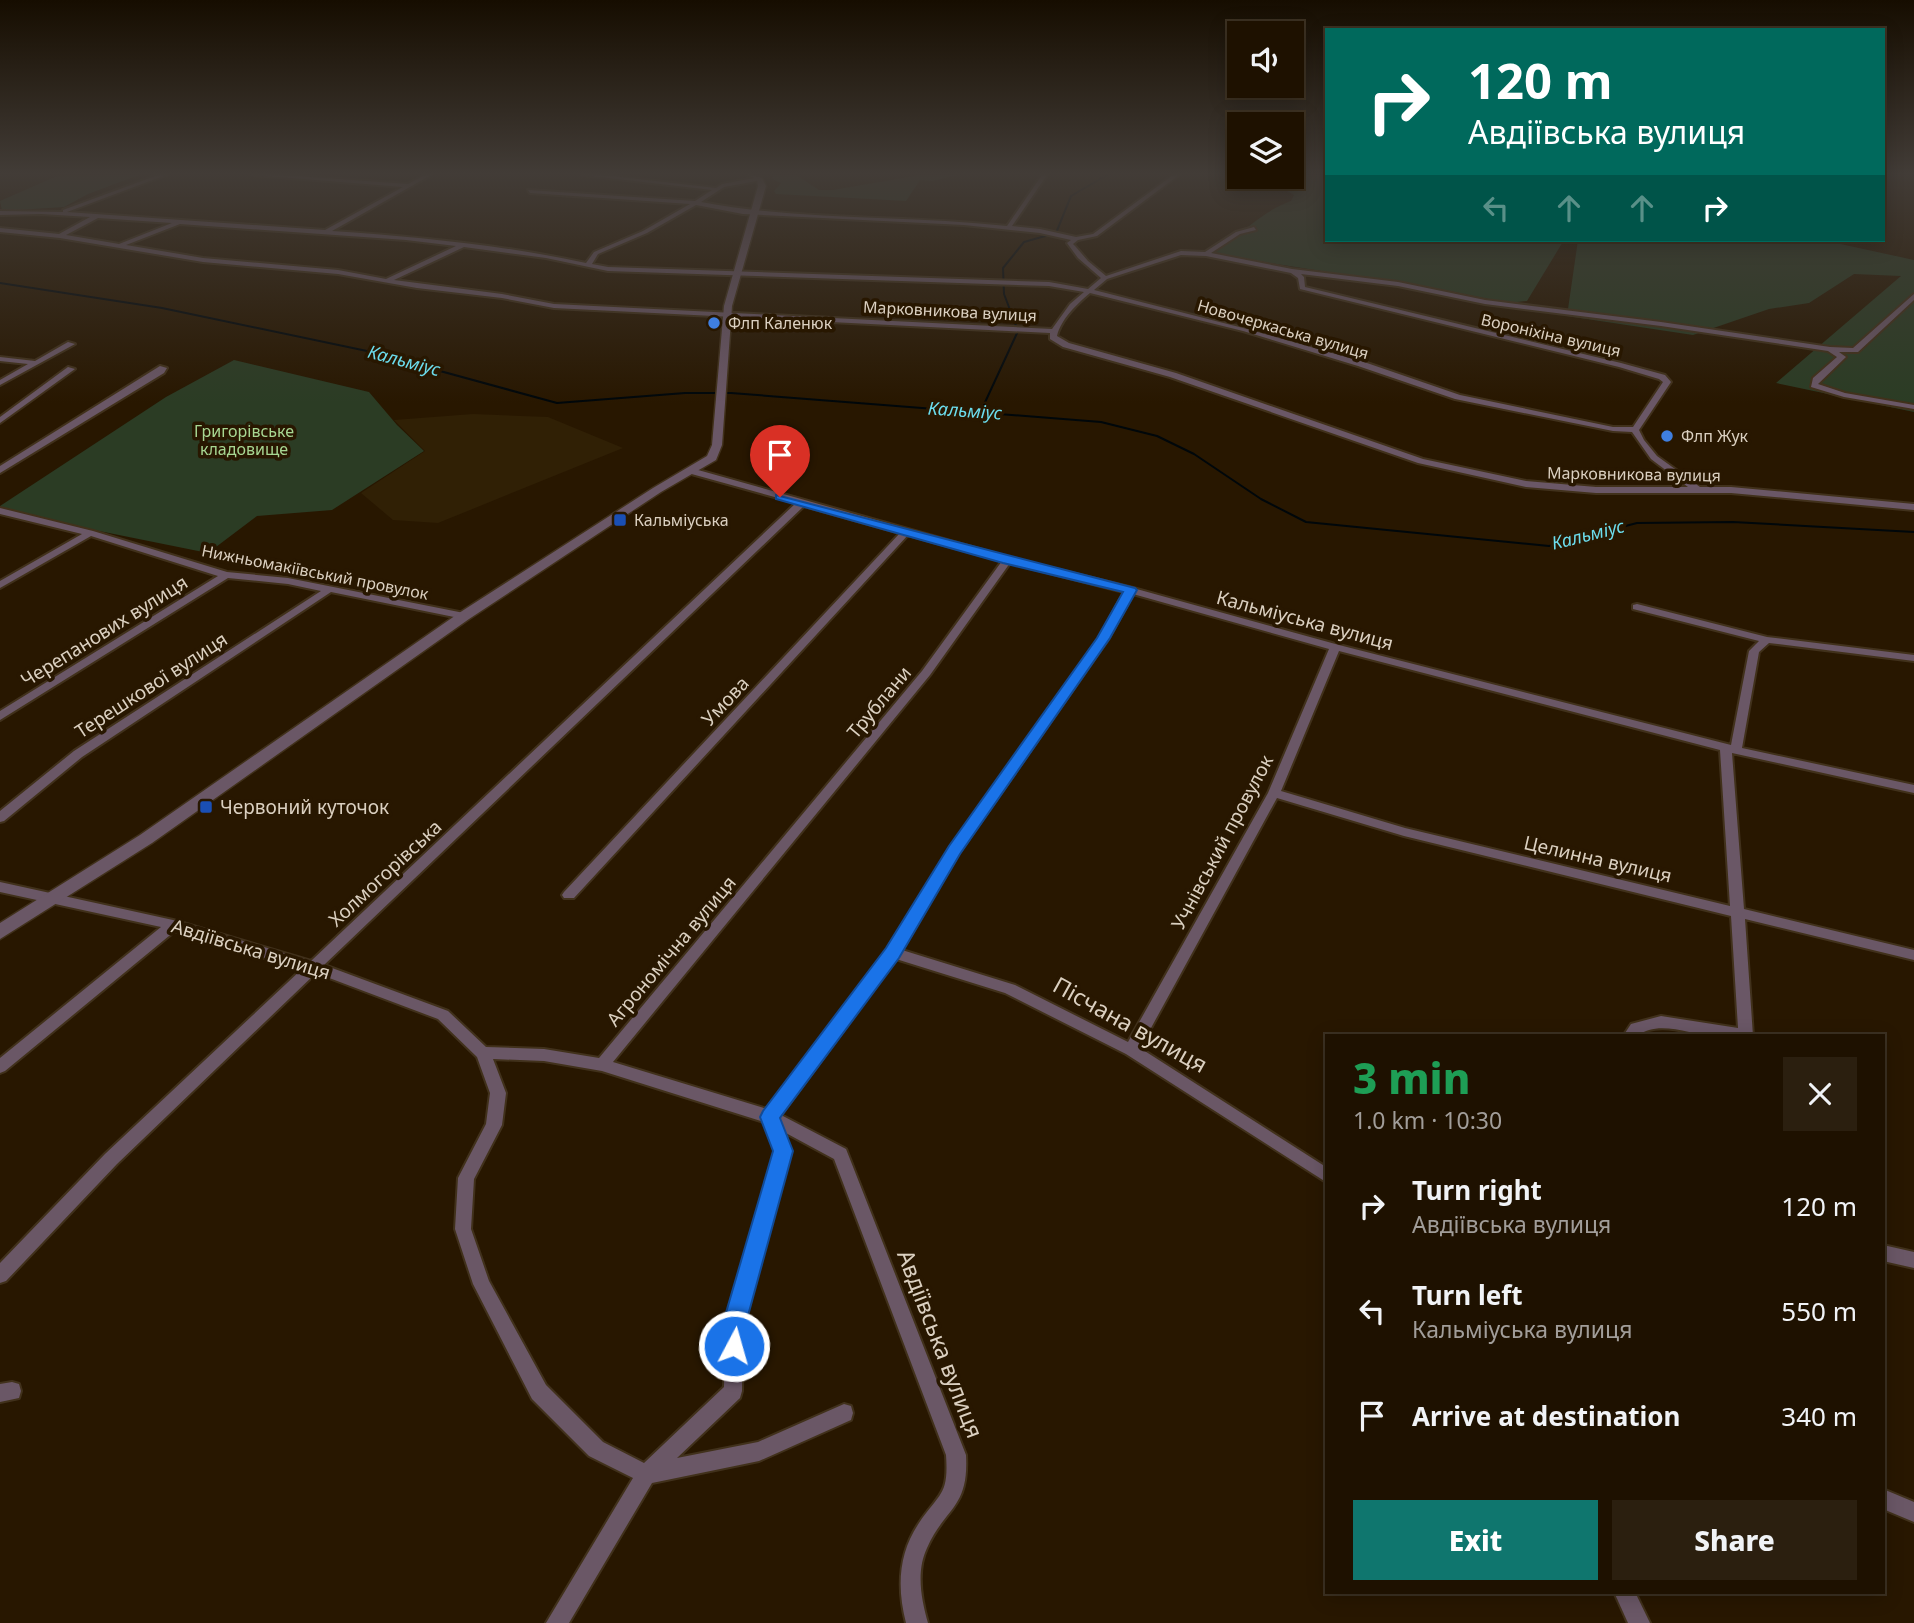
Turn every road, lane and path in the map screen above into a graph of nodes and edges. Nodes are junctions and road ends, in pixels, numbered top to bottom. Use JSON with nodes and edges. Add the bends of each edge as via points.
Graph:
{"nodes":[{"id":1,"x":146,"y":251,"type":"edge"},
{"id":2,"x":452,"y":251,"type":"edge"},
{"id":3,"x":505,"y":251,"type":"edge"},
{"id":4,"x":601,"y":251,"type":"edge"},
{"id":5,"x":744,"y":251,"type":"edge"},
{"id":6,"x":1073,"y":251,"type":"edge"},
{"id":7,"x":1192,"y":251,"type":"edge"},
{"id":8,"x":1211,"y":251,"type":"edge"},
{"id":9,"x":1181,"y":253,"type":"junction"},
{"id":10,"x":1206,"y":254,"type":"junction"},
{"id":11,"x":588,"y":265,"type":"junction"},
{"id":12,"x":1292,"y":271,"type":"junction"},
{"id":13,"x":738,"y":273,"type":"junction"},
{"id":14,"x":1105,"y":278,"type":"junction"},
{"id":15,"x":386,"y":281,"type":"junction"},
{"id":16,"x":1087,"y":291,"type":"junction"},
{"id":17,"x":1914,"y":296,"type":"edge"},
{"id":18,"x":727,"y":314,"type":"junction"},
{"id":19,"x":1013,"y":329,"type":"joint"},
{"id":20,"x":1024,"y":330,"type":"joint"},
{"id":21,"x":1054,"y":331,"type":"junction"},
{"id":22,"x":71,"y":344,"type":"dead end"},
{"id":23,"x":1829,"y":349,"type":"junction"},
{"id":24,"x":0,"y":359,"type":"edge"},
{"id":25,"x":36,"y":363,"type":"junction"},
{"id":26,"x":163,"y":368,"type":"dead end"},
{"id":27,"x":71,"y":369,"type":"dead end"},
{"id":28,"x":0,"y":383,"type":"edge"},
{"id":29,"x":1914,"y":407,"type":"edge"},
{"id":30,"x":0,"y":421,"type":"edge"},
{"id":31,"x":1635,"y":429,"type":"junction"},
{"id":32,"x":0,"y":470,"type":"edge"},
{"id":33,"x":691,"y":471,"type":"junction"},
{"id":34,"x":1701,"y":491,"type":"junction"},
{"id":35,"x":802,"y":503,"type":"junction"},
{"id":36,"x":1914,"y":507,"type":"edge"},
{"id":37,"x":0,"y":511,"type":"edge"},
{"id":38,"x":906,"y":532,"type":"junction"},
{"id":39,"x":90,"y":533,"type":"junction"},
{"id":40,"x":1008,"y":560,"type":"junction"},
{"id":41,"x":226,"y":575,"type":"junction"},
{"id":42,"x":0,"y":585,"type":"edge"},
{"id":43,"x":1130,"y":590,"type":"junction"},
{"id":44,"x":327,"y":591,"type":"junction"},
{"id":45,"x":1637,"y":607,"type":"dead end"},
{"id":46,"x":464,"y":616,"type":"junction"},
{"id":47,"x":1767,"y":640,"type":"junction"},
{"id":48,"x":1335,"y":647,"type":"junction"},
{"id":49,"x":1914,"y":658,"type":"edge"},
{"id":50,"x":0,"y":716,"type":"edge"},
{"id":51,"x":1731,"y":749,"type":"junction"},
{"id":52,"x":1914,"y":789,"type":"edge"},
{"id":53,"x":1274,"y":793,"type":"junction"},
{"id":54,"x":0,"y":818,"type":"edge"},
{"id":55,"x":771,"y":860,"type":"joint"},
{"id":56,"x":0,"y":887,"type":"edge"},
{"id":57,"x":569,"y":895,"type":"dead end"},
{"id":58,"x":53,"y":898,"type":"junction"},
{"id":59,"x":1738,"y":912,"type":"junction"},
{"id":60,"x":173,"y":925,"type":"junction"},
{"id":61,"x":0,"y":932,"type":"edge"},
{"id":62,"x":893,"y":953,"type":"junction"},
{"id":63,"x":1914,"y":955,"type":"edge"},
{"id":64,"x":314,"y":967,"type":"junction"},
{"id":65,"x":1632,"y":1034,"type":"edge"},
{"id":66,"x":1739,"y":1034,"type":"edge"},
{"id":67,"x":1746,"y":1034,"type":"edge"},
{"id":68,"x":1131,"y":1050,"type":"junction"},
{"id":69,"x":483,"y":1053,"type":"junction"},
{"id":70,"x":602,"y":1065,"type":"junction"},
{"id":71,"x":0,"y":1067,"type":"edge"},
{"id":72,"x":770,"y":1117,"type":"junction"},
{"id":73,"x":1325,"y":1174,"type":"edge"},
{"id":74,"x":1885,"y":1253,"type":"edge"},
{"id":75,"x":1914,"y":1260,"type":"edge"},
{"id":76,"x":0,"y":1275,"type":"edge"},
{"id":77,"x":844,"y":1413,"type":"dead end"},
{"id":78,"x":646,"y":1474,"type":"junction"},
{"id":79,"x":1885,"y":1500,"type":"edge"},
{"id":80,"x":1914,"y":1512,"type":"edge"},
{"id":81,"x":1624,"y":1594,"type":"edge"},
{"id":82,"x":556,"y":1623,"type":"edge"},
{"id":83,"x":917,"y":1623,"type":"edge"},
{"id":84,"x":1639,"y":1623,"type":"edge"}],
"edges":[{"from":1,"to":15,"type":"street","name":"Марковникова вулиця"},
{"from":2,"to":15,"type":"street"},
{"from":3,"to":11,"type":"street","name":"Новочеркаська вулиця"},
{"from":4,"to":11,"type":"street"},
{"from":5,"to":13,"type":"street"},
{"from":6,"to":14,"type":"street"},
{"from":7,"to":9,"type":"street"},
{"from":8,"to":10,"type":"street"},
{"from":9,"to":10,"type":"street"},
{"from":9,"to":14,"type":"street"},
{"from":10,"to":12,"type":"street"},
{"from":11,"to":13,"type":"street","name":"Новочеркаська вулиця"},
{"from":12,"to":23,"type":"street"},
{"from":12,"to":31,"type":"street","name":"Вороніхіна вулиця","via":[[1301,277],[1302,288],[1662,377],[1667,382]]},
{"from":13,"to":16,"type":"street","name":"Новочеркаська вулиця","via":[[1049,284]]},
{"from":13,"to":18,"type":"street"},
{"from":14,"to":16,"type":"street"},
{"from":15,"to":18,"type":"street","name":"Марковникова вулиця","via":[[554,306]]},
{"from":16,"to":21,"type":"street"},
{"from":16,"to":31,"type":"street","name":"Новочеркаська вулиця","via":[[1245,330],[1458,397],[1614,429]]},
{"from":17,"to":23,"type":"street","via":[[1855,350]]},
{"from":18,"to":19,"type":"street","name":"Марковникова вулиця"},
{"from":18,"to":33,"type":"street","via":[[717,445],[712,458]]},
{"from":19,"to":20,"type":"street","name":"Марковникова вулиця"},
{"from":20,"to":21,"type":"street","name":"Марковникова вулиця"},
{"from":21,"to":34,"type":"street","name":"Марковникова вулиця","via":[[1054,337],[1066,345],[1173,375],[1420,461],[1545,486]]},
{"from":22,"to":25,"type":"street"},
{"from":23,"to":29,"type":"street","via":[[1842,357],[1814,385]]},
{"from":24,"to":25,"type":"street"},
{"from":25,"to":28,"type":"street"},
{"from":26,"to":32,"type":"street"},
{"from":27,"to":30,"type":"street"},
{"from":31,"to":34,"type":"street","via":[[1643,448]]},
{"from":33,"to":35,"type":"street","name":"Кальміуська вулиця"},
{"from":33,"to":46,"type":"street"},
{"from":34,"to":36,"type":"street","name":"Марковникова вулиця"},
{"from":35,"to":38,"type":"street","name":"Кальміуська вулиця"},
{"from":35,"to":64,"type":"street","name":"Холмогорівська"},
{"from":37,"to":39,"type":"street","name":"Нижньомакіївський провулок"},
{"from":38,"to":40,"type":"street","name":"Кальміуська вулиця"},
{"from":38,"to":57,"type":"street","name":"Умова"},
{"from":39,"to":41,"type":"street","name":"Нижньомакіївський провулок"},
{"from":39,"to":42,"type":"street"},
{"from":40,"to":43,"type":"street","name":"Кальміуська вулиця"},
{"from":40,"to":55,"type":"street","name":"Трублани","via":[[926,673]]},
{"from":41,"to":44,"type":"street","name":"Нижньомакіївський провулок","via":[[288,581]]},
{"from":41,"to":50,"type":"street","name":"Черепанових вулиця"},
{"from":43,"to":48,"type":"street","name":"Кальміуська вулиця"},
{"from":43,"to":62,"type":"street","via":[[1104,638],[955,850]]},
{"from":44,"to":46,"type":"street","name":"Нижньомакіївський провулок"},
{"from":44,"to":54,"type":"street","name":"Терешкової вулиця","via":[[78,754]]},
{"from":45,"to":47,"type":"street"},
{"from":46,"to":58,"type":"street","via":[[146,839]]},
{"from":47,"to":49,"type":"street"},
{"from":47,"to":51,"type":"street","via":[[1755,651]]},
{"from":48,"to":51,"type":"street","name":"Кальміуська вулиця"},
{"from":48,"to":53,"type":"street","name":"Учнівський провулок"},
{"from":51,"to":52,"type":"street","name":"Кальміуська вулиця"},
{"from":51,"to":59,"type":"street"},
{"from":53,"to":59,"type":"street","name":"Целинна вулиця","via":[[1405,832]]},
{"from":53,"to":68,"type":"street","name":"Учнівський провулок"},
{"from":55,"to":70,"type":"street","name":"Агрономiчна вулиця"},
{"from":56,"to":58,"type":"street","name":"Авдіївська вулиця"},
{"from":58,"to":60,"type":"street","name":"Авдіївська вулиця"},
{"from":58,"to":61,"type":"street"},
{"from":59,"to":63,"type":"street","name":"Целинна вулиця"},
{"from":59,"to":67,"type":"street"},
{"from":60,"to":64,"type":"street","name":"Авдіївська вулиця"},
{"from":60,"to":71,"type":"street"},
{"from":62,"to":68,"type":"street","name":"Пiсчана вулиця","via":[[1010,989]]},
{"from":62,"to":72,"type":"street"},
{"from":64,"to":69,"type":"street","name":"Авдіївська вулиця","via":[[443,1015]]},
{"from":64,"to":76,"type":"street","name":"Холмогорівська","via":[[111,1159]]},
{"from":65,"to":66,"type":"street","via":[[1636,1028],[1661,1022]]},
{"from":68,"to":73,"type":"street","name":"Пiсчана вулиця"},
{"from":69,"to":70,"type":"street","name":"Авдіївська вулиця","via":[[544,1055]]},
{"from":69,"to":78,"type":"street","name":"Авдіївська вулиця","via":[[498,1093],[494,1125],[466,1178],[463,1228],[482,1284],[539,1392],[596,1449]]},
{"from":70,"to":72,"type":"street","name":"Авдіївська вулиця"},
{"from":72,"to":78,"type":"street","via":[[783,1151],[734,1323],[733,1391]]},
{"from":72,"to":83,"type":"street","name":"Авдіївська вулиця","via":[[840,1154],[956,1455],[958,1478],[951,1499],[926,1530],[913,1557],[908,1588]]},
{"from":74,"to":75,"type":"street"},
{"from":77,"to":78,"type":"street","via":[[759,1451]]},
{"from":78,"to":82,"type":"street"},
{"from":79,"to":80,"type":"street"},
{"from":81,"to":84,"type":"street"}]}
